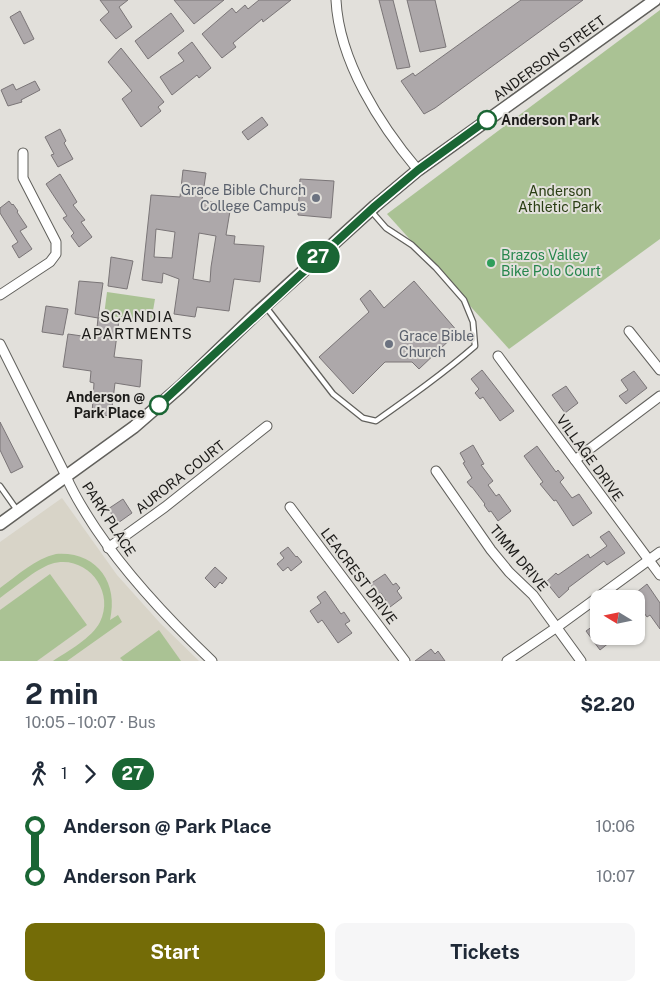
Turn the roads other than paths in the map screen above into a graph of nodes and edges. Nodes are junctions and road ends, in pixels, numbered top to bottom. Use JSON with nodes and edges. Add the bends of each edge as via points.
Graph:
{"nodes":[{"id":1,"x":336,"y":0,"type":"edge"},
{"id":2,"x":655,"y":0,"type":"edge"},
{"id":3,"x":23,"y":153,"type":"dead end"},
{"id":4,"x":418,"y":170,"type":"junction"},
{"id":5,"x":370,"y":210,"type":"junction"},
{"id":6,"x":0,"y":295,"type":"edge"},
{"id":7,"x":265,"y":306,"type":"junction"},
{"id":8,"x":629,"y":331,"type":"dead end"},
{"id":9,"x":0,"y":344,"type":"edge"},
{"id":10,"x":498,"y":356,"type":"dead end"},
{"id":11,"x":660,"y":370,"type":"edge"},
{"id":12,"x":660,"y":396,"type":"edge"},
{"id":13,"x":268,"y":426,"type":"dead end"},
{"id":14,"x":575,"y":460,"type":"junction"},
{"id":15,"x":436,"y":471,"type":"dead end"},
{"id":16,"x":66,"y":476,"type":"junction"},
{"id":17,"x":0,"y":486,"type":"edge"},
{"id":18,"x":290,"y":507,"type":"dead end"},
{"id":19,"x":18,"y":511,"type":"junction"},
{"id":20,"x":0,"y":524,"type":"edge"},
{"id":21,"x":108,"y":548,"type":"junction"},
{"id":22,"x":660,"y":552,"type":"edge"},
{"id":23,"x":649,"y":560,"type":"junction"},
{"id":24,"x":660,"y":575,"type":"edge"},
{"id":25,"x":557,"y":626,"type":"junction"},
{"id":26,"x":212,"y":661,"type":"edge"},
{"id":27,"x":405,"y":661,"type":"edge"},
{"id":28,"x":507,"y":661,"type":"edge"},
{"id":29,"x":582,"y":661,"type":"edge"}],
"edges":[{"from":1,"to":4,"type":"street","via":[[351,65],[369,102]]},
{"from":2,"to":4,"type":"street","name":"ANDERSON STREET"},
{"from":3,"to":6,"type":"street","via":[[23,178],[56,242],[56,254],[50,262]]},
{"from":4,"to":5,"type":"street","name":"ANDERSON STREET"},
{"from":5,"to":7,"type":"street","name":"ANDERSON STREET"},
{"from":5,"to":7,"type":"lane","via":[[386,228],[412,245],[464,300],[473,322],[475,346],[376,421],[363,418],[334,394]]},
{"from":7,"to":16,"type":"street","name":"ANDERSON STREET","via":[[134,427]]},
{"from":8,"to":11,"type":"street"},
{"from":9,"to":16,"type":"street","name":"PARK PLACE"},
{"from":10,"to":14,"type":"street","name":"VILLAGE DRIVE"},
{"from":12,"to":14,"type":"street"},
{"from":13,"to":21,"type":"street","name":"AURORA COURT","via":[[165,508]]},
{"from":14,"to":23,"type":"street","name":"VILLAGE DRIVE"},
{"from":15,"to":25,"type":"street","name":"TIMM DRIVE","via":[[491,550]]},
{"from":16,"to":19,"type":"street","name":"ANDERSON STREET"},
{"from":16,"to":21,"type":"street","name":"PARK PLACE","via":[[80,505]]},
{"from":17,"to":19,"type":"lane"},
{"from":18,"to":27,"type":"street","name":"LEACREST DRIVE"},
{"from":19,"to":20,"type":"street","name":"ANDERSON STREET"},
{"from":21,"to":26,"type":"street","name":"PARK PLACE","via":[[162,611]]},
{"from":22,"to":23,"type":"street"},
{"from":23,"to":24,"type":"street","name":"VILLAGE DRIVE"},
{"from":23,"to":25,"type":"street"},
{"from":25,"to":28,"type":"street"},
{"from":25,"to":29,"type":"street","name":"TIMM DRIVE"}]}
